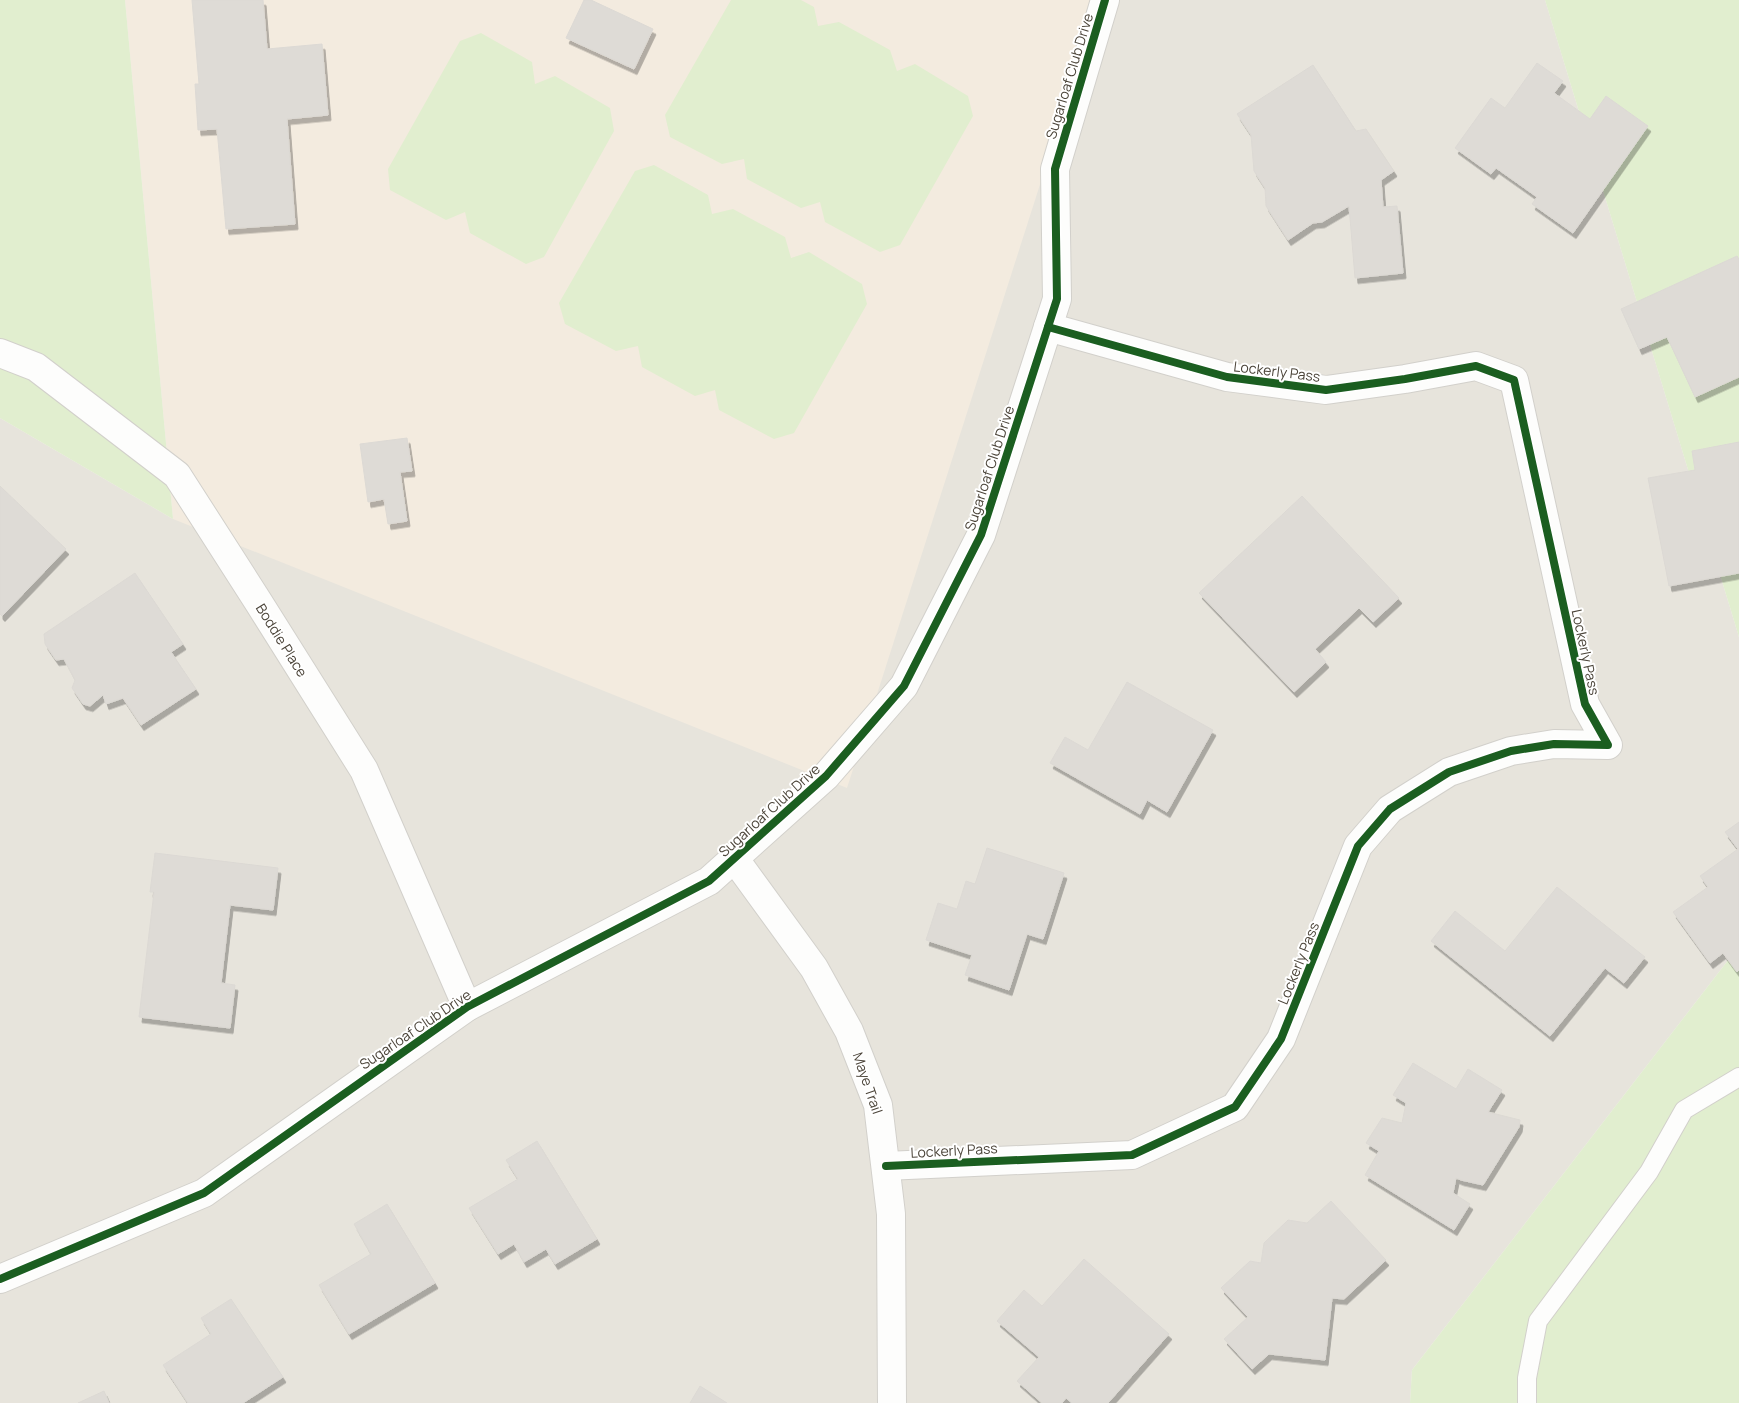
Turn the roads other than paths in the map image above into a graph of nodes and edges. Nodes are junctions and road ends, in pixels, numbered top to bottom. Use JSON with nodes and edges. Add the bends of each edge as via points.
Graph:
{"nodes":[{"id":1,"x":1105,"y":0,"type":"edge"},
{"id":2,"x":1048,"y":327,"type":"junction"},
{"id":3,"x":0,"y":353,"type":"edge"},
{"id":4,"x":734,"y":858,"type":"junction"},
{"id":5,"x":467,"y":1007,"type":"junction"},
{"id":6,"x":1739,"y":1077,"type":"edge"},
{"id":7,"x":886,"y":1166,"type":"junction"},
{"id":8,"x":0,"y":1279,"type":"edge"},
{"id":9,"x":892,"y":1403,"type":"edge"},
{"id":10,"x":1528,"y":1403,"type":"edge"}],
"edges":[{"from":1,"to":2,"type":"street","name":"Sugarloaf Club Drive","via":[[1055,169],[1057,299]]},
{"from":2,"to":4,"type":"street","name":"Sugarloaf Club Drive","via":[[982,535],[904,686],[826,776]]},
{"from":2,"to":7,"type":"street","name":"Lockerly Pass","via":[[1227,377],[1326,390],[1476,366],[1514,380],[1585,704],[1608,745],[1554,744],[1511,751],[1449,772],[1390,809],[1358,846],[1281,1039],[1235,1107],[1132,1155]]},
{"from":3,"to":5,"type":"street","name":"Boddie Place","via":[[36,367],[177,475],[364,770]]},
{"from":4,"to":5,"type":"street","name":"Sugarloaf Club Drive","via":[[709,881]]},
{"from":4,"to":7,"type":"street","name":"Maye Trail","via":[[814,968],[849,1031],[878,1105]]},
{"from":5,"to":8,"type":"street","name":"Sugarloaf Club Drive","via":[[204,1193]]},
{"from":6,"to":10,"type":"lane","via":[[1684,1110],[1649,1172],[1538,1321],[1527,1378]]},
{"from":7,"to":9,"type":"street","name":"Maye Trail","via":[[891,1214]]}]}
